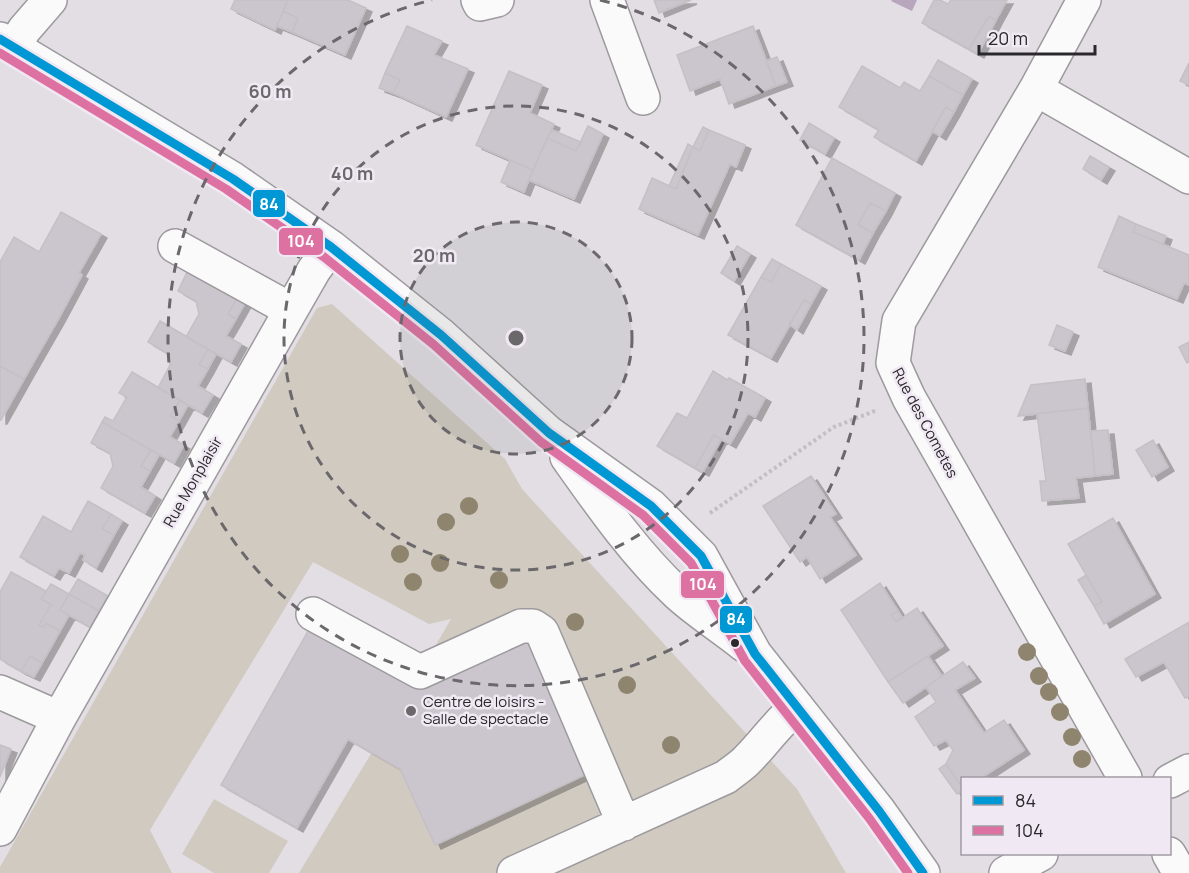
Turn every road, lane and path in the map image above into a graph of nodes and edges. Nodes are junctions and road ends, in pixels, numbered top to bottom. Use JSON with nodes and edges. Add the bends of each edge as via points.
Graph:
{"nodes":[{"id":1,"x":50,"y":0,"type":"edge"},
{"id":2,"x":478,"y":0,"type":"edge"},
{"id":3,"x":497,"y":0,"type":"edge"},
{"id":4,"x":607,"y":0,"type":"edge"},
{"id":5,"x":1084,"y":0,"type":"edge"},
{"id":6,"x":7,"y":43,"type":"edge"},
{"id":7,"x":1036,"y":89,"type":"junction"},
{"id":8,"x":643,"y":98,"type":"dead end"},
{"id":9,"x":1189,"y":177,"type":"edge"},
{"id":10,"x":175,"y":246,"type":"dead end"},
{"id":11,"x":331,"y":247,"type":"junction"},
{"id":12,"x":291,"y":310,"type":"junction"},
{"id":13,"x":909,"y":398,"type":"junction"},
{"id":14,"x":549,"y":433,"type":"junction"},
{"id":15,"x":704,"y":517,"type":"dead end"},
{"id":16,"x":313,"y":614,"type":"dead end"},
{"id":17,"x":755,"y":654,"type":"junction"},
{"id":18,"x":0,"y":692,"type":"edge"},
{"id":19,"x":797,"y":707,"type":"junction"},
{"id":20,"x":60,"y":718,"type":"junction"},
{"id":21,"x":1189,"y":771,"type":"edge"},
{"id":22,"x":1124,"y":777,"type":"edge"},
{"id":23,"x":1171,"y":780,"type":"edge"},
{"id":24,"x":624,"y":824,"type":"junction"},
{"id":25,"x":0,"y":829,"type":"edge"},
{"id":26,"x":1039,"y":855,"type":"edge"},
{"id":27,"x":1169,"y":855,"type":"edge"},
{"id":28,"x":514,"y":873,"type":"edge"},
{"id":29,"x":923,"y":873,"type":"edge"},
{"id":30,"x":1006,"y":873,"type":"edge"},
{"id":31,"x":1180,"y":873,"type":"edge"}],
"edges":[{"from":1,"to":6,"type":"street"},
{"from":2,"to":3,"type":"street","via":[[480,4]]},
{"from":4,"to":8,"type":"street"},
{"from":5,"to":7,"type":"street","name":"Rue des Cometes"},
{"from":6,"to":11,"type":"street","via":[[233,179]]},
{"from":7,"to":9,"type":"street"},
{"from":7,"to":13,"type":"street","name":"Rue des Cometes","via":[[899,321],[893,363]]},
{"from":10,"to":12,"type":"street"},
{"from":11,"to":12,"type":"street","name":"Rue Monplaisir"},
{"from":11,"to":14,"type":"street","via":[[441,335]]},
{"from":12,"to":20,"type":"street","name":"Rue Monplaisir"},
{"from":13,"to":15,"type":"path","via":[[834,428]]},
{"from":13,"to":22,"type":"street","name":"Rue des Cometes"},
{"from":14,"to":17,"type":"street","via":[[621,532],[649,563],[679,594]]},
{"from":14,"to":17,"type":"street","via":[[651,506],[701,556]]},
{"from":16,"to":24,"type":"street","via":[[420,672],[521,626],[533,626],[542,632]]},
{"from":17,"to":19,"type":"street"},
{"from":18,"to":20,"type":"street"},
{"from":19,"to":24,"type":"street","via":[[746,762],[726,777]]},
{"from":19,"to":29,"type":"street"},
{"from":20,"to":25,"type":"street","name":"Rue Monplaisir"},
{"from":21,"to":23,"type":"street"},
{"from":24,"to":28,"type":"street"},
{"from":26,"to":30,"type":"street"},
{"from":27,"to":31,"type":"street"}]}
